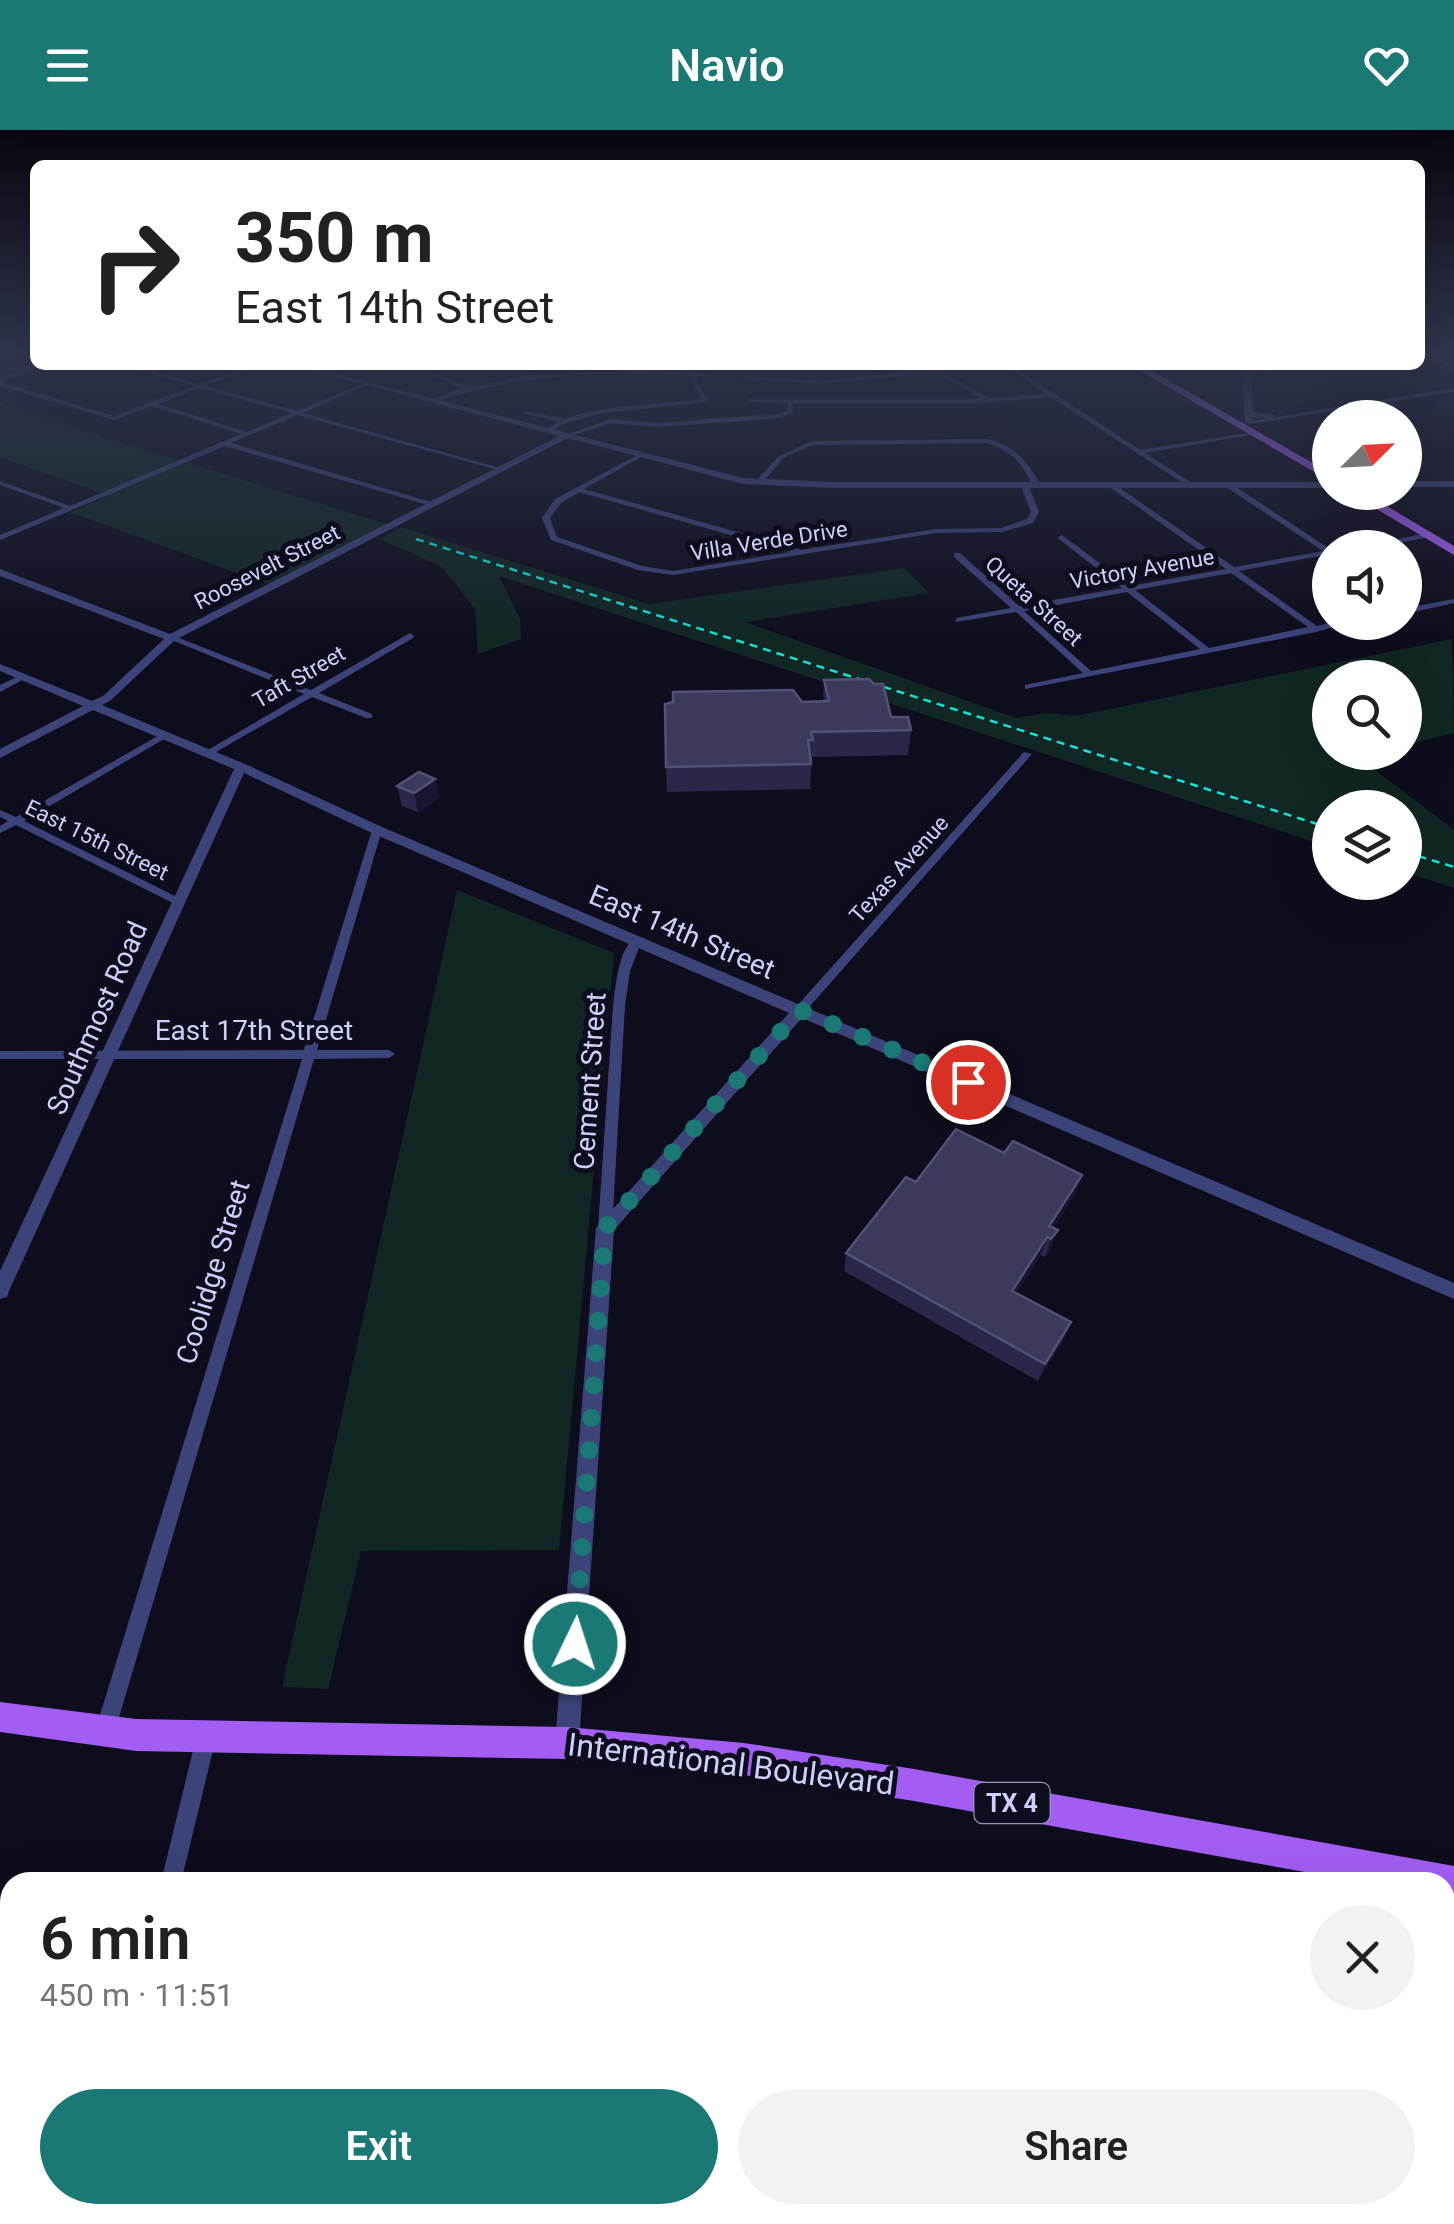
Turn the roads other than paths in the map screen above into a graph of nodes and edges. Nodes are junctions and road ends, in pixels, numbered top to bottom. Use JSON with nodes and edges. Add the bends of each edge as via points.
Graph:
{"nodes":[{"id":1,"x":215,"y":448,"type":"edge"},
{"id":2,"x":237,"y":448,"type":"edge"},
{"id":3,"x":423,"y":448,"type":"edge"},
{"id":4,"x":543,"y":448,"type":"edge"},
{"id":5,"x":612,"y":448,"type":"edge"},
{"id":6,"x":802,"y":448,"type":"edge"},
{"id":7,"x":1006,"y":448,"type":"edge"},
{"id":8,"x":1136,"y":448,"type":"edge"},
{"id":9,"x":1156,"y":448,"type":"edge"},
{"id":10,"x":1286,"y":448,"type":"edge"},
{"id":11,"x":1142,"y":452,"type":"junction"},
{"id":12,"x":641,"y":455,"type":"junction"},
{"id":13,"x":1312,"y":468,"type":"edge"},
{"id":14,"x":500,"y":469,"type":"junction"},
{"id":15,"x":760,"y":482,"type":"junction"},
{"id":16,"x":0,"y":483,"type":"edge"},
{"id":17,"x":1312,"y":483,"type":"edge"},
{"id":18,"x":1111,"y":484,"type":"junction"},
{"id":19,"x":1190,"y":484,"type":"junction"},
{"id":20,"x":1422,"y":484,"type":"edge"},
{"id":21,"x":1454,"y":484,"type":"edge"},
{"id":22,"x":1027,"y":485,"type":"junction"},
{"id":23,"x":1227,"y":485,"type":"junction"},
{"id":24,"x":578,"y":490,"type":"junction"},
{"id":25,"x":434,"y":504,"type":"junction"},
{"id":26,"x":70,"y":508,"type":"junction"},
{"id":27,"x":1384,"y":510,"type":"edge"},
{"id":28,"x":1402,"y":510,"type":"edge"},
{"id":29,"x":1426,"y":535,"type":"junction"},
{"id":30,"x":1422,"y":536,"type":"edge"},
{"id":31,"x":0,"y":538,"type":"edge"},
{"id":32,"x":1062,"y":538,"type":"dead end"},
{"id":33,"x":1312,"y":540,"type":"edge"},
{"id":34,"x":1454,"y":540,"type":"edge"},
{"id":35,"x":1454,"y":551,"type":"edge"},
{"id":36,"x":803,"y":553,"type":"junction"},
{"id":37,"x":956,"y":555,"type":"dead end"},
{"id":38,"x":1312,"y":555,"type":"edge"},
{"id":39,"x":1231,"y":571,"type":"junction"},
{"id":40,"x":0,"y":572,"type":"edge"},
{"id":41,"x":1127,"y":590,"type":"junction"},
{"id":42,"x":1454,"y":601,"type":"edge"},
{"id":43,"x":1422,"y":607,"type":"edge"},
{"id":44,"x":1018,"y":609,"type":"junction"},
{"id":45,"x":959,"y":620,"type":"dead end"},
{"id":46,"x":1312,"y":626,"type":"edge"},
{"id":47,"x":1312,"y":630,"type":"edge"},
{"id":48,"x":410,"y":636,"type":"dead end"},
{"id":49,"x":171,"y":638,"type":"junction"},
{"id":50,"x":1206,"y":650,"type":"junction"},
{"id":51,"x":0,"y":667,"type":"edge"},
{"id":52,"x":1088,"y":673,"type":"junction"},
{"id":53,"x":24,"y":677,"type":"junction"},
{"id":54,"x":1028,"y":686,"type":"dead end"},
{"id":55,"x":0,"y":690,"type":"edge"},
{"id":56,"x":313,"y":693,"type":"junction"},
{"id":57,"x":91,"y":706,"type":"junction"},
{"id":58,"x":369,"y":716,"type":"dead end"},
{"id":59,"x":166,"y":735,"type":"junction"},
{"id":60,"x":209,"y":753,"type":"junction"},
{"id":61,"x":0,"y":754,"type":"edge"},
{"id":62,"x":1027,"y":754,"type":"dead end"},
{"id":63,"x":241,"y":767,"type":"junction"},
{"id":64,"x":0,"y":814,"type":"edge"},
{"id":65,"x":16,"y":821,"type":"junction"},
{"id":66,"x":0,"y":830,"type":"edge"},
{"id":67,"x":377,"y":830,"type":"junction"},
{"id":68,"x":177,"y":902,"type":"junction"},
{"id":69,"x":636,"y":940,"type":"junction"},
{"id":70,"x":800,"y":1010,"type":"junction"},
{"id":71,"x":389,"y":1054,"type":"dead end"},
{"id":72,"x":0,"y":1055,"type":"edge"},
{"id":73,"x":108,"y":1055,"type":"junction"},
{"id":74,"x":310,"y":1055,"type":"junction"},
{"id":75,"x":605,"y":1228,"type":"junction"},
{"id":76,"x":0,"y":1291,"type":"edge"},
{"id":77,"x":1454,"y":1292,"type":"edge"},
{"id":78,"x":0,"y":1717,"type":"edge"},
{"id":79,"x":105,"y":1731,"type":"junction"},
{"id":80,"x":206,"y":1738,"type":"junction"},
{"id":81,"x":567,"y":1743,"type":"junction"},
{"id":82,"x":173,"y":1872,"type":"edge"},
{"id":83,"x":1393,"y":1872,"type":"edge"}],
"edges":[{"from":1,"to":26,"type":"street"},
{"from":2,"to":25,"type":"street"},
{"from":3,"to":14,"type":"street"},
{"from":4,"to":14,"type":"street","name":"Roosevelt Street"},
{"from":5,"to":12,"type":"street"},
{"from":6,"to":15,"type":"street","via":[[782,457]]},
{"from":7,"to":22,"type":"street","via":[[1026,462],[1034,481]]},
{"from":8,"to":11,"type":"street"},
{"from":9,"to":11,"type":"street"},
{"from":10,"to":13,"type":"main road"},
{"from":11,"to":19,"type":"street"},
{"from":12,"to":15,"type":"street"},
{"from":12,"to":24,"type":"street","name":"Villa Verde Drive"},
{"from":14,"to":25,"type":"street","name":"Roosevelt Street"},
{"from":15,"to":22,"type":"street"},
{"from":16,"to":26,"type":"street"},
{"from":17,"to":23,"type":"street"},
{"from":18,"to":19,"type":"street"},
{"from":18,"to":22,"type":"street"},
{"from":18,"to":39,"type":"street"},
{"from":19,"to":23,"type":"street"},
{"from":20,"to":21,"type":"street"},
{"from":22,"to":36,"type":"street","name":"Villa Verde Drive","via":[[1034,516],[1012,528],[936,532]]},
{"from":23,"to":33,"type":"street"},
{"from":24,"to":36,"type":"street"},
{"from":24,"to":36,"type":"street","name":"Villa Verde Drive","via":[[548,510],[546,526],[554,538],[642,568],[672,574]]},
{"from":25,"to":49,"type":"street","name":"Roosevelt Street"},
{"from":26,"to":31,"type":"street"},
{"from":27,"to":29,"type":"main road"},
{"from":28,"to":34,"type":"main road"},
{"from":29,"to":30,"type":"street"},
{"from":29,"to":35,"type":"main road"},
{"from":32,"to":41,"type":"street"},
{"from":37,"to":44,"type":"street","name":"Queta Street"},
{"from":38,"to":39,"type":"street","name":"Victory Avenue"},
{"from":39,"to":41,"type":"street","name":"Victory Avenue"},
{"from":39,"to":46,"type":"street"},
{"from":40,"to":49,"type":"street"},
{"from":41,"to":44,"type":"street","name":"Victory Avenue"},
{"from":41,"to":50,"type":"street"},
{"from":42,"to":43,"type":"street"},
{"from":44,"to":45,"type":"street","name":"Victory Avenue"},
{"from":44,"to":52,"type":"street","name":"Queta Street"},
{"from":47,"to":50,"type":"street"},
{"from":48,"to":56,"type":"street","name":"Taft Street"},
{"from":49,"to":56,"type":"street"},
{"from":49,"to":57,"type":"street","name":"Roosevelt Street"},
{"from":50,"to":52,"type":"street"},
{"from":51,"to":53,"type":"street","name":"East 14th Street"},
{"from":52,"to":54,"type":"street"},
{"from":53,"to":55,"type":"street"},
{"from":53,"to":57,"type":"street","name":"East 14th Street"},
{"from":56,"to":58,"type":"street"},
{"from":56,"to":60,"type":"street","name":"Taft Street"},
{"from":57,"to":59,"type":"street","name":"East 14th Street"},
{"from":57,"to":61,"type":"street","name":"Roosevelt Street"},
{"from":59,"to":60,"type":"street","name":"East 14th Street"},
{"from":59,"to":65,"type":"street"},
{"from":60,"to":63,"type":"street","name":"East 14th Street"},
{"from":62,"to":70,"type":"street","name":"Texas Avenue"},
{"from":63,"to":67,"type":"street","name":"East 14th Street"},
{"from":63,"to":68,"type":"street","name":"Southmost Road"},
{"from":64,"to":65,"type":"street","name":"East 15th Street"},
{"from":65,"to":66,"type":"street"},
{"from":65,"to":68,"type":"street","name":"East 15th Street"},
{"from":67,"to":69,"type":"street","name":"East 14th Street"},
{"from":67,"to":74,"type":"street","name":"Coolidge Street"},
{"from":68,"to":73,"type":"street","name":"Southmost Road"},
{"from":69,"to":70,"type":"street","name":"East 14th Street"},
{"from":69,"to":75,"type":"street","name":"Cement Street","via":[[619,1006]]},
{"from":70,"to":75,"type":"street"},
{"from":70,"to":77,"type":"street","name":"East 14th Street"},
{"from":71,"to":74,"type":"street","name":"East 17th Street"},
{"from":72,"to":73,"type":"street","name":"East 17th Street"},
{"from":73,"to":74,"type":"street","name":"East 17th Street"},
{"from":73,"to":76,"type":"street","name":"Southmost Road"},
{"from":74,"to":79,"type":"street","name":"Coolidge Street"},
{"from":75,"to":81,"type":"street"},
{"from":78,"to":79,"type":"main road","name":"International Boulevard","number":"TX 4"},
{"from":79,"to":80,"type":"main road","name":"International Boulevard","number":"TX 4"},
{"from":80,"to":81,"type":"main road","name":"International Boulevard","number":"TX 4"},
{"from":80,"to":82,"type":"street"},
{"from":81,"to":83,"type":"main road","name":"International Boulevard","number":"TX 4","via":[[744,1759]]}]}
